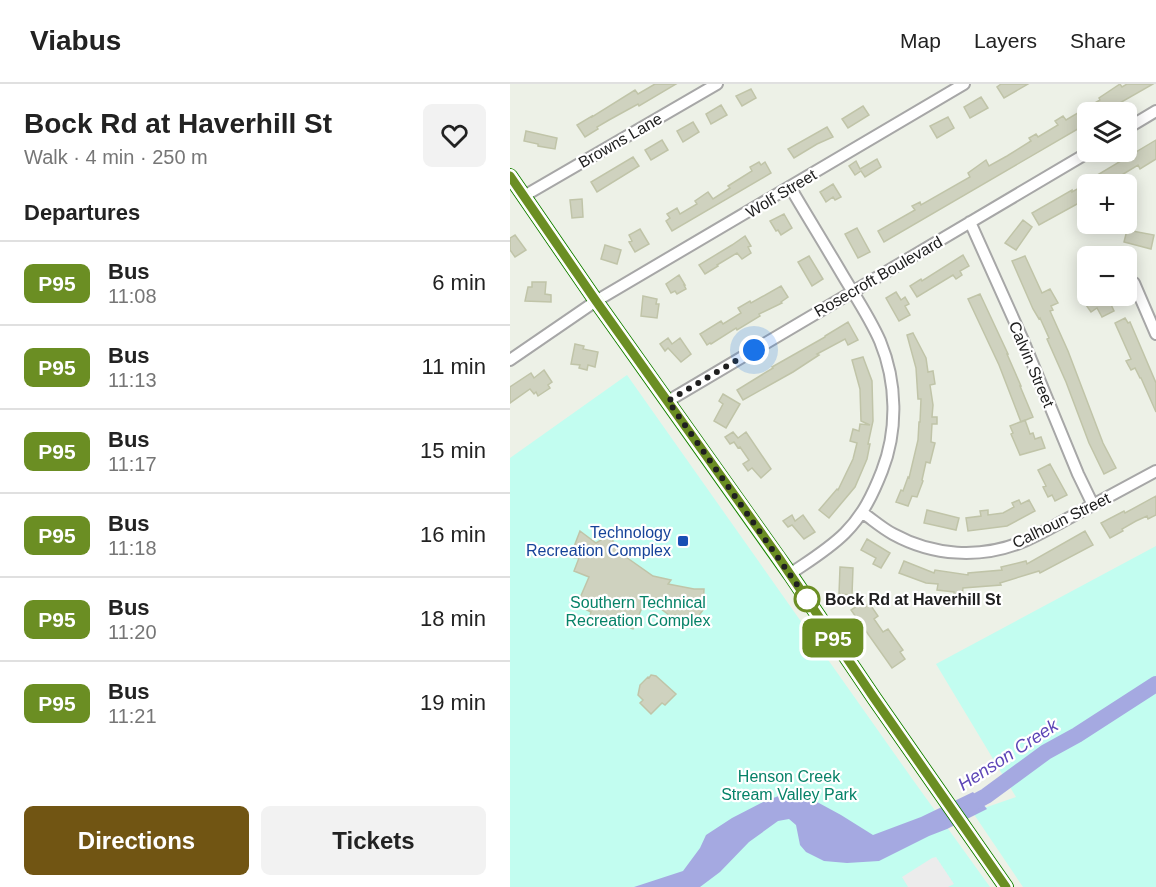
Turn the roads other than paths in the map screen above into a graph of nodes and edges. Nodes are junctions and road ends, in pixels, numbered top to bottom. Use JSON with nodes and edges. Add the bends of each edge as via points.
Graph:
{"nodes":[{"id":1,"x":717,"y":84,"type":"edge"},
{"id":2,"x":964,"y":84,"type":"edge"},
{"id":3,"x":1156,"y":111,"type":"edge"},
{"id":4,"x":1137,"y":122,"type":"edge"},
{"id":5,"x":1077,"y":159,"type":"edge"},
{"id":6,"x":510,"y":176,"type":"edge"},
{"id":7,"x":790,"y":187,"type":"junction"},
{"id":8,"x":524,"y":196,"type":"junction"},
{"id":9,"x":970,"y":222,"type":"junction"},
{"id":10,"x":1137,"y":290,"type":"edge"},
{"id":11,"x":852,"y":291,"type":"junction"},
{"id":12,"x":596,"y":301,"type":"junction"},
{"id":13,"x":1156,"y":334,"type":"edge"},
{"id":14,"x":510,"y":360,"type":"edge"},
{"id":15,"x":668,"y":401,"type":"junction"},
{"id":16,"x":1156,"y":471,"type":"edge"},
{"id":17,"x":1093,"y":505,"type":"junction"},
{"id":18,"x":863,"y":513,"type":"junction"},
{"id":19,"x":790,"y":574,"type":"junction"},
{"id":20,"x":1006,"y":887,"type":"edge"}],
"edges":[{"from":1,"to":8,"type":"street","name":"Browns Lane"},
{"from":2,"to":7,"type":"street","name":"Wolf Street"},
{"from":3,"to":4,"type":"street"},
{"from":5,"to":9,"type":"street","name":"Rosecroft Boulevard"},
{"from":6,"to":8,"type":"main road"},
{"from":7,"to":11,"type":"street"},
{"from":7,"to":12,"type":"street","name":"Wolf Street"},
{"from":8,"to":12,"type":"main road"},
{"from":9,"to":11,"type":"street","name":"Rosecroft Boulevard"},
{"from":9,"to":17,"type":"street","name":"Calvin Street"},
{"from":10,"to":13,"type":"street"},
{"from":11,"to":15,"type":"street","name":"Rosecroft Boulevard"},
{"from":11,"to":18,"type":"street","via":[[884,350],[894,403],[887,460]]},
{"from":12,"to":14,"type":"street","name":"Wolf Street"},
{"from":12,"to":15,"type":"main road"},
{"from":15,"to":19,"type":"main road"},
{"from":16,"to":17,"type":"street","name":"Calhoun Street"},
{"from":17,"to":18,"type":"street","name":"Calhoun Street","via":[[1019,543],[967,553],[919,546],[894,535]]},
{"from":18,"to":19,"type":"street","via":[[831,546]]},
{"from":19,"to":20,"type":"main road"}]}
